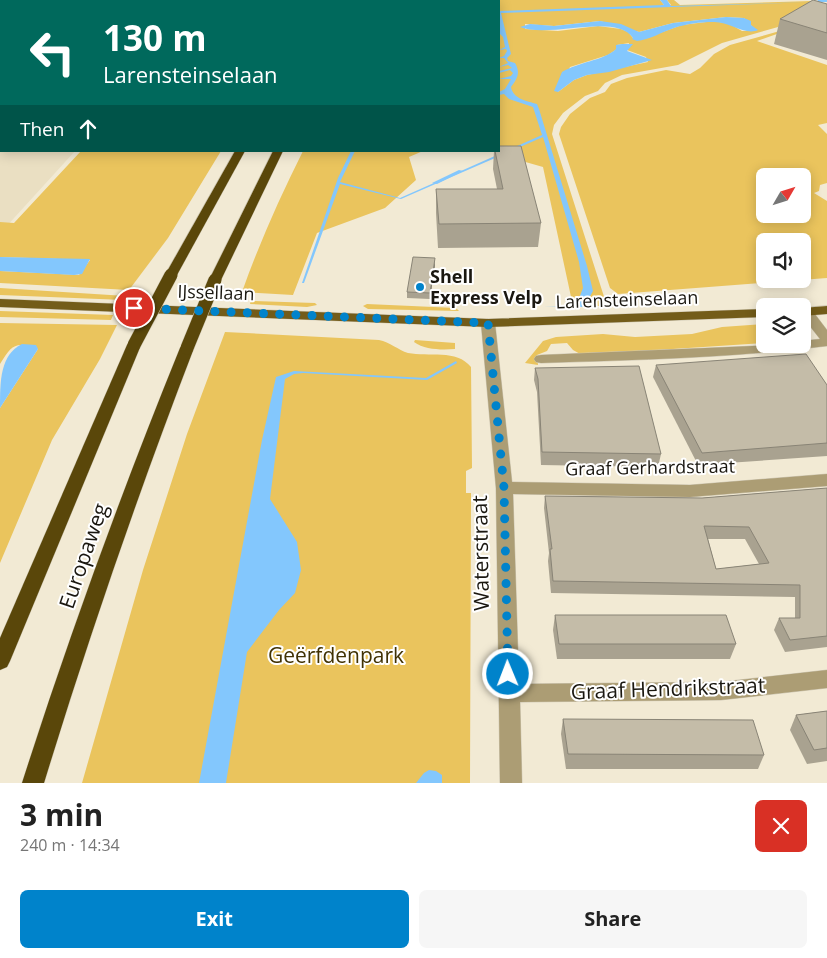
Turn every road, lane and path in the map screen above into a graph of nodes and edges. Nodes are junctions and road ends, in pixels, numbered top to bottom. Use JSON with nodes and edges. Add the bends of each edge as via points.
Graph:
{"nodes":[{"id":1,"x":239,"y":152,"type":"edge"},
{"id":2,"x":277,"y":152,"type":"edge"},
{"id":3,"x":0,"y":304,"type":"edge"},
{"id":4,"x":827,"y":310,"type":"edge"},
{"id":5,"x":811,"y":311,"type":"edge"},
{"id":6,"x":756,"y":313,"type":"edge"},
{"id":7,"x":281,"y":315,"type":"joint"},
{"id":8,"x":811,"y":321,"type":"edge"},
{"id":9,"x":488,"y":323,"type":"junction"},
{"id":10,"x":827,"y":341,"type":"edge"},
{"id":11,"x":541,"y":360,"type":"dead end"},
{"id":12,"x":827,"y":480,"type":"edge"},
{"id":13,"x":504,"y":488,"type":"junction"},
{"id":14,"x":0,"y":661,"type":"edge"},
{"id":15,"x":827,"y":680,"type":"edge"},
{"id":16,"x":508,"y":693,"type":"junction"},
{"id":17,"x":33,"y":783,"type":"edge"},
{"id":18,"x":511,"y":783,"type":"edge"}],
"edges":[{"from":1,"to":14,"type":"highway","name":"Europaweg","bridge":true,"via":[[134,345]]},
{"from":2,"to":17,"type":"highway","name":"Europaweg","bridge":true,"via":[[215,280],[134,483]]},
{"from":3,"to":7,"type":"main road","name":"IJssellaan"},
{"from":4,"to":5,"type":"main road"},
{"from":6,"to":9,"type":"main road","name":"Larensteinselaan"},
{"from":7,"to":9,"type":"main road","name":"Larensteinselaan"},
{"from":8,"to":10,"type":"street"},
{"from":9,"to":13,"type":"street","name":"Waterstraat"},
{"from":10,"to":11,"type":"street","via":[[788,348]]},
{"from":12,"to":13,"type":"street","name":"Graaf Gerhardstraat","via":[[690,491]]},
{"from":13,"to":16,"type":"street","name":"Waterstraat"},
{"from":15,"to":16,"type":"street","name":"Graaf Hendrikstraat","via":[[721,691]]},
{"from":16,"to":18,"type":"street","name":"Waterstraat"}]}
